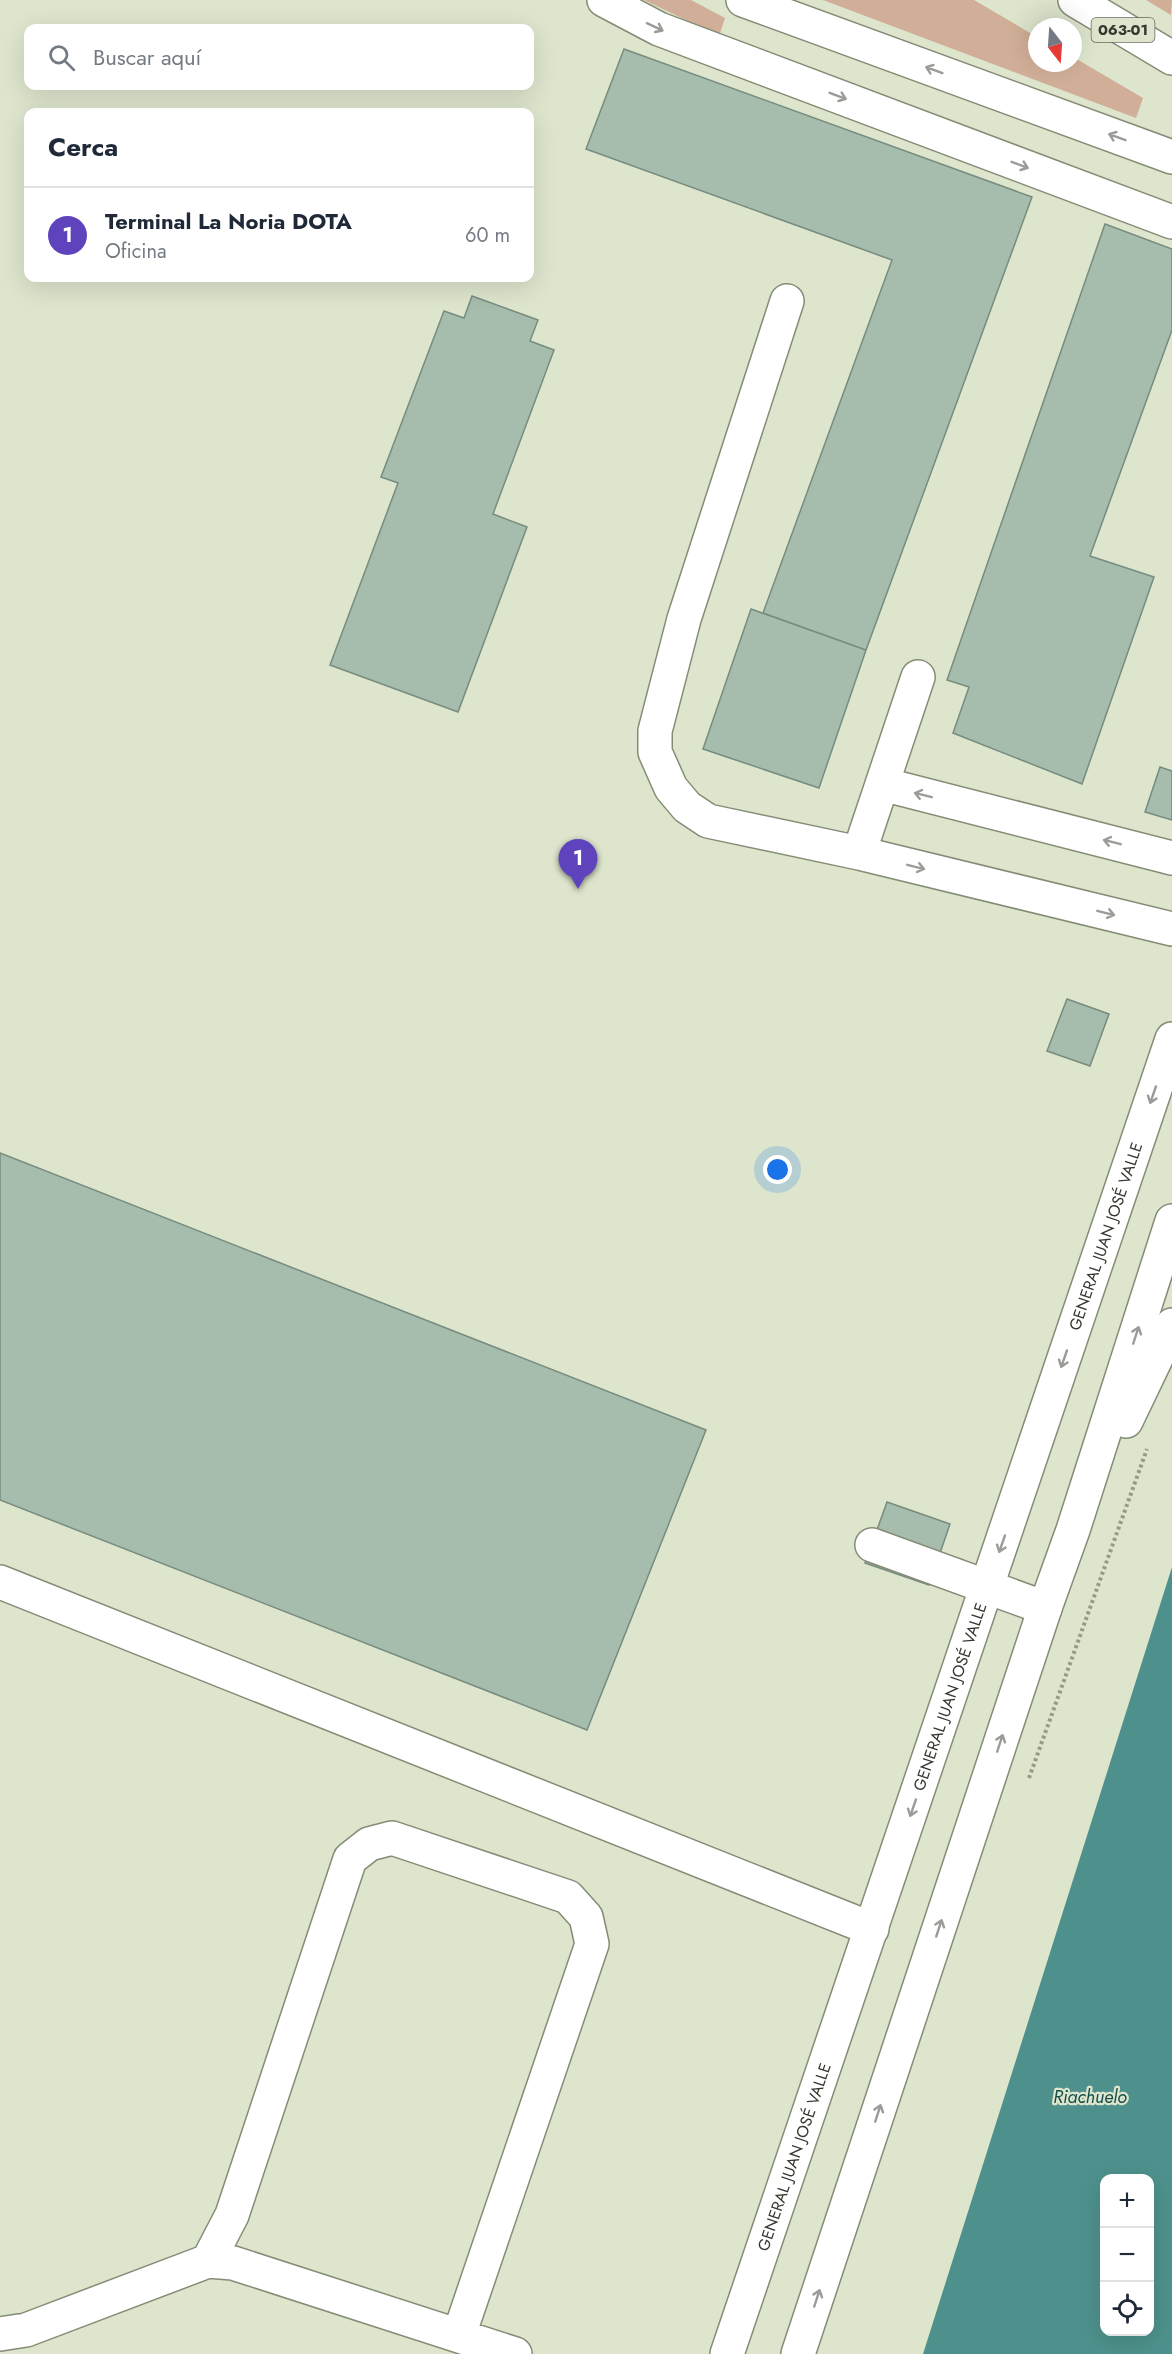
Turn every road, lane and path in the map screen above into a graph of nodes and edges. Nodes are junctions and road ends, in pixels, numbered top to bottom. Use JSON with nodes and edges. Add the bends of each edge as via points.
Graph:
{"nodes":[{"id":1,"x":604,"y":0,"type":"edge"},
{"id":2,"x":743,"y":0,"type":"edge"},
{"id":3,"x":1075,"y":0,"type":"edge"},
{"id":4,"x":1172,"y":58,"type":"edge"},
{"id":5,"x":1172,"y":157,"type":"edge"},
{"id":6,"x":1172,"y":222,"type":"edge"},
{"id":7,"x":788,"y":301,"type":"dead end"},
{"id":8,"x":918,"y":677,"type":"dead end"},
{"id":9,"x":882,"y":784,"type":"junction"},
{"id":10,"x":859,"y":854,"type":"junction"},
{"id":11,"x":1172,"y":858,"type":"edge"},
{"id":12,"x":1172,"y":930,"type":"edge"},
{"id":13,"x":1172,"y":1040,"type":"edge"},
{"id":14,"x":1172,"y":1221,"type":"edge"},
{"id":15,"x":1172,"y":1325,"type":"edge"},
{"id":16,"x":1073,"y":1530,"type":"junction"},
{"id":17,"x":872,"y":1545,"type":"dead end"},
{"id":18,"x":0,"y":1582,"type":"edge"},
{"id":19,"x":988,"y":1586,"type":"junction"},
{"id":20,"x":1045,"y":1608,"type":"junction"},
{"id":21,"x":872,"y":1929,"type":"junction"},
{"id":22,"x":208,"y":2261,"type":"junction"},
{"id":23,"x":0,"y":2334,"type":"edge"},
{"id":24,"x":459,"y":2335,"type":"junction"},
{"id":25,"x":515,"y":2354,"type":"edge"},
{"id":26,"x":727,"y":2354,"type":"edge"},
{"id":27,"x":798,"y":2354,"type":"edge"}],
"edges":[{"from":1,"to":6,"type":"main road","one_way":true,"via":[[659,30]]},
{"from":5,"to":2,"type":"main road","one_way":true},
{"from":3,"to":4,"type":"main road","number":"063-01"},
{"from":7,"to":10,"type":"main road","via":[[684,620],[655,731],[655,752],[671,788],[687,807],[708,821]]},
{"from":8,"to":9,"type":"main road"},
{"from":9,"to":10,"type":"main road"},
{"from":11,"to":9,"type":"main road","one_way":true},
{"from":10,"to":12,"type":"main road","one_way":true},
{"from":13,"to":19,"type":"main road","name":"GENERAL JUAN JOSÉ VALLE","one_way":true},
{"from":16,"to":14,"type":"main road","one_way":true},
{"from":15,"to":16,"type":"main road"},
{"from":16,"to":20,"type":"main road"},
{"from":17,"to":19,"type":"main road"},
{"from":18,"to":21,"type":"main road"},
{"from":19,"to":20,"type":"main road"},
{"from":19,"to":21,"type":"main road","name":"GENERAL JUAN JOSÉ VALLE","one_way":true},
{"from":27,"to":20,"type":"main road","one_way":true},
{"from":21,"to":26,"type":"main road","name":"GENERAL JUAN JOSÉ VALLE"},
{"from":22,"to":23,"type":"main road","via":[[26,2330]]},
{"from":22,"to":24,"type":"main road","via":[[233,2263]]},
{"from":22,"to":24,"type":"main road","via":[[232,2215],[350,1859],[369,1844],[392,1838],[568,1898],[586,1917],[592,1944]]},
{"from":24,"to":25,"type":"main road"}]}
